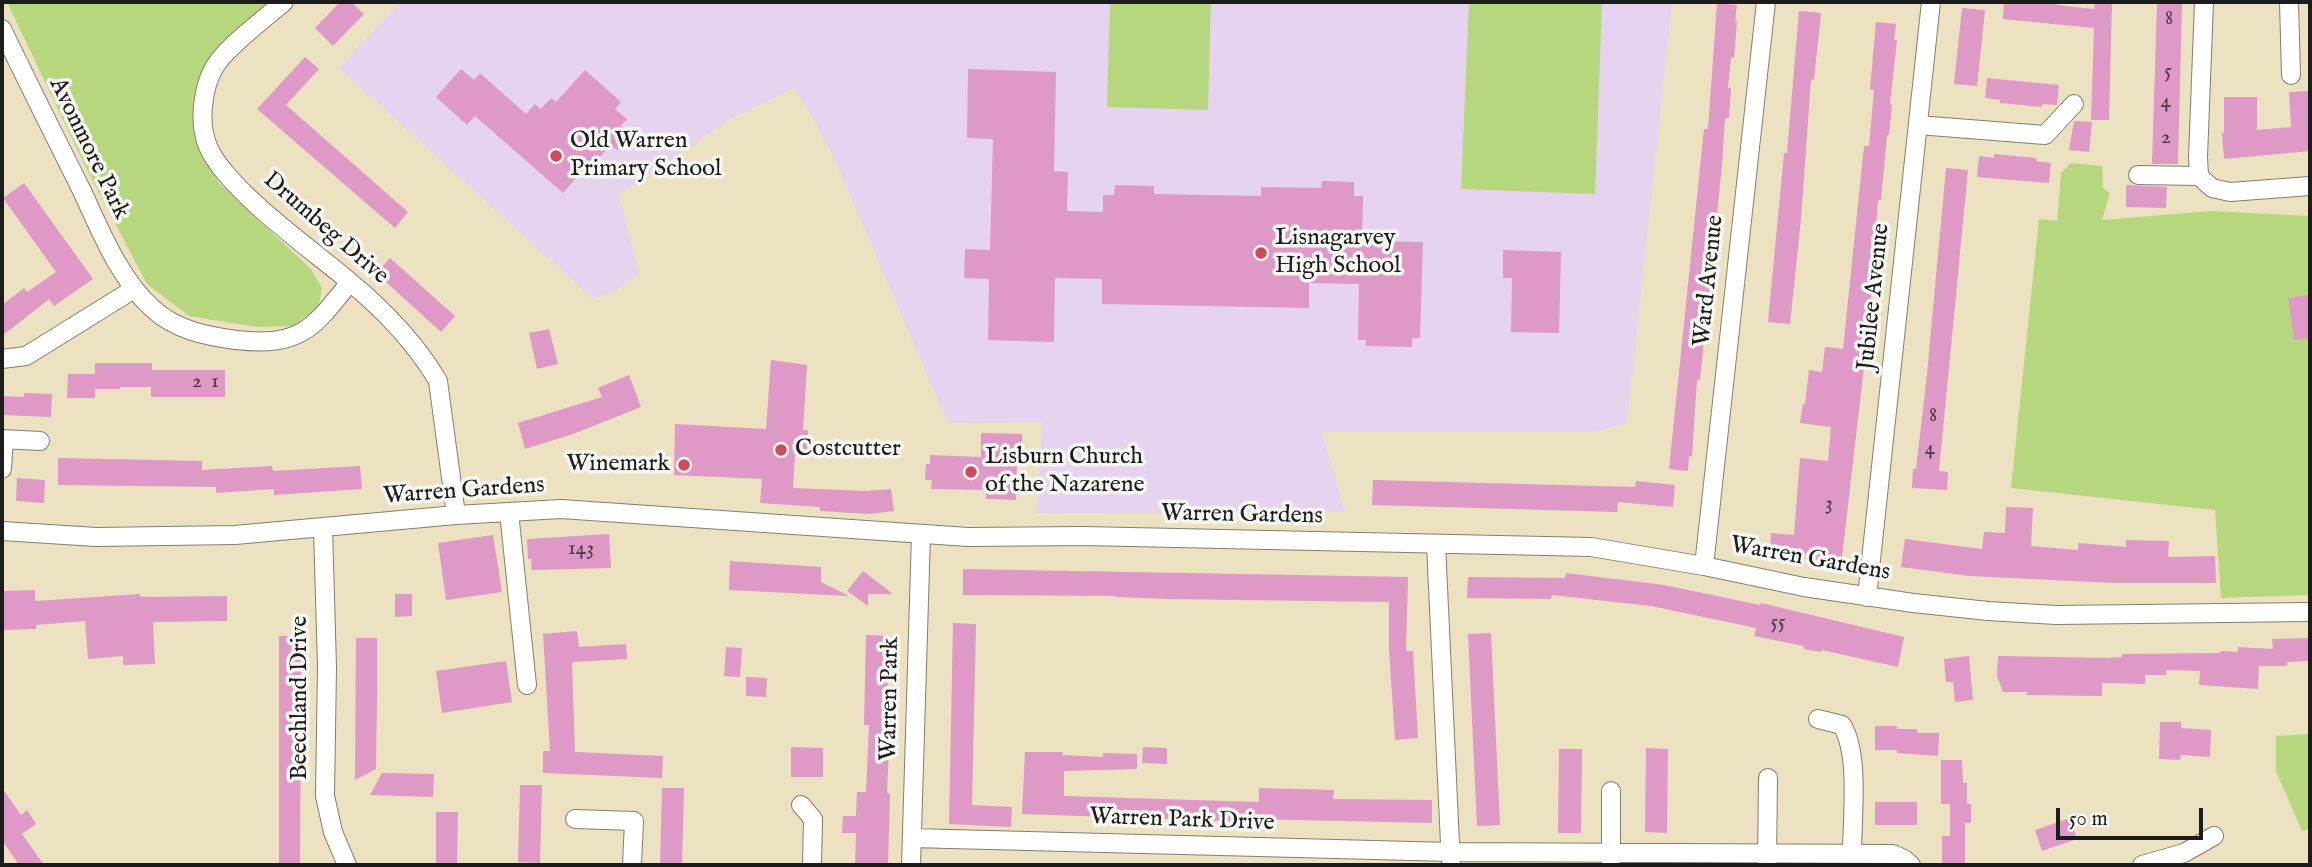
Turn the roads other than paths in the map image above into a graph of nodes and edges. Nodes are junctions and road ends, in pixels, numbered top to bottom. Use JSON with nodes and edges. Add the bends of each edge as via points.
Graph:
{"nodes":[{"id":1,"x":284,"y":2,"type":"edge"},
{"id":2,"x":1766,"y":2,"type":"edge"},
{"id":3,"x":1931,"y":2,"type":"edge"},
{"id":4,"x":2204,"y":2,"type":"edge"},
{"id":5,"x":2289,"y":2,"type":"edge"},
{"id":6,"x":2,"y":29,"type":"edge"},
{"id":7,"x":2291,"y":75,"type":"dead end"},
{"id":8,"x":2074,"y":104,"type":"dead end"},
{"id":9,"x":1919,"y":125,"type":"junction"},
{"id":10,"x":2138,"y":175,"type":"dead end"},
{"id":11,"x":2199,"y":176,"type":"junction"},
{"id":12,"x":2310,"y":186,"type":"edge"},
{"id":13,"x":350,"y":282,"type":"junction"},
{"id":14,"x":134,"y":289,"type":"junction"},
{"id":15,"x":2,"y":359,"type":"edge"},
{"id":16,"x":3,"y":439,"type":"edge"},
{"id":17,"x":40,"y":441,"type":"dead end"},
{"id":18,"x":2,"y":469,"type":"edge"},
{"id":19,"x":509,"y":512,"type":"junction"},
{"id":20,"x":456,"y":515,"type":"junction"},
{"id":21,"x":323,"y":528,"type":"junction"},
{"id":22,"x":2,"y":531,"type":"edge"},
{"id":23,"x":920,"y":534,"type":"junction"},
{"id":24,"x":1436,"y":544,"type":"junction"},
{"id":25,"x":1704,"y":566,"type":"junction"},
{"id":26,"x":1867,"y":597,"type":"junction"},
{"id":27,"x":2310,"y":612,"type":"edge"},
{"id":28,"x":527,"y":685,"type":"dead end"},
{"id":29,"x":1818,"y":719,"type":"dead end"},
{"id":30,"x":1768,"y":778,"type":"dead end"},
{"id":31,"x":1611,"y":791,"type":"dead end"},
{"id":32,"x":802,"y":805,"type":"dead end"},
{"id":33,"x":575,"y":819,"type":"dead end"},
{"id":34,"x":2214,"y":836,"type":"dead end"},
{"id":35,"x":912,"y":838,"type":"junction"},
{"id":36,"x":1852,"y":854,"type":"junction"},
{"id":37,"x":1451,"y":859,"type":"edge"},
{"id":38,"x":1611,"y":859,"type":"edge"},
{"id":39,"x":1767,"y":859,"type":"edge"},
{"id":40,"x":2186,"y":859,"type":"edge"},
{"id":41,"x":347,"y":865,"type":"edge"},
{"id":42,"x":632,"y":865,"type":"edge"},
{"id":43,"x":812,"y":865,"type":"edge"},
{"id":44,"x":911,"y":865,"type":"edge"},
{"id":45,"x":1911,"y":865,"type":"edge"},
{"id":46,"x":2141,"y":865,"type":"edge"}],
"edges":[{"from":1,"to":13,"type":"street","name":"Drumbeg Drive","via":[[215,66],[204,92],[206,141],[237,184]]},
{"from":2,"to":25,"type":"street","name":"Ward Avenue"},
{"from":3,"to":9,"type":"street","name":"Jubilee Avenue"},
{"from":4,"to":11,"type":"street"},
{"from":5,"to":7,"type":"street"},
{"from":6,"to":14,"type":"street","name":"Avonmore Park","via":[[102,234]]},
{"from":8,"to":9,"type":"street","via":[[2045,135]]},
{"from":9,"to":26,"type":"street","name":"Jubilee Avenue"},
{"from":10,"to":11,"type":"street"},
{"from":11,"to":12,"type":"street","via":[[2212,188],[2230,192]]},
{"from":13,"to":14,"type":"street","name":"Avonmore Park","via":[[309,328],[278,341],[204,336],[173,324]]},
{"from":13,"to":20,"type":"street","name":"Drumbeg Drive","via":[[407,335],[438,382]]},
{"from":14,"to":15,"type":"street","via":[[26,356]]},
{"from":16,"to":17,"type":"street"},
{"from":16,"to":18,"type":"street"},
{"from":19,"to":20,"type":"street","name":"Warren Gardens"},
{"from":19,"to":23,"type":"street","name":"Warren Gardens","via":[[561,509]]},
{"from":19,"to":28,"type":"street"},
{"from":20,"to":21,"type":"street","name":"Warren Gardens"},
{"from":21,"to":22,"type":"street","name":"Warren Gardens","via":[[163,537]]},
{"from":21,"to":41,"type":"street","name":"Beechland Drive","via":[[325,796]]},
{"from":23,"to":24,"type":"street","name":"Warren Gardens"},
{"from":23,"to":35,"type":"street","name":"Warren Park"},
{"from":24,"to":25,"type":"street","name":"Warren Gardens","via":[[1591,547]]},
{"from":24,"to":37,"type":"street"},
{"from":25,"to":26,"type":"street","name":"Warren Gardens"},
{"from":26,"to":27,"type":"street","name":"Warren Gardens","via":[[2056,615]]},
{"from":29,"to":36,"type":"street","via":[[1842,725],[1849,737]]},
{"from":30,"to":39,"type":"street"},
{"from":31,"to":38,"type":"street"},
{"from":32,"to":43,"type":"street","via":[[813,819]]},
{"from":33,"to":42,"type":"street","via":[[634,821]]},
{"from":34,"to":40,"type":"street"},
{"from":35,"to":37,"type":"street","name":"Warren Park Drive"},
{"from":35,"to":44,"type":"street","name":"Warren Park"},
{"from":36,"to":39,"type":"street","name":"Warren Park Drive"},
{"from":36,"to":45,"type":"street","name":"Warren Park Drive","via":[[1893,853]]},
{"from":37,"to":38,"type":"street","name":"Warren Park Drive"},
{"from":38,"to":39,"type":"street","name":"Warren Park Drive"},
{"from":40,"to":46,"type":"street"}]}
